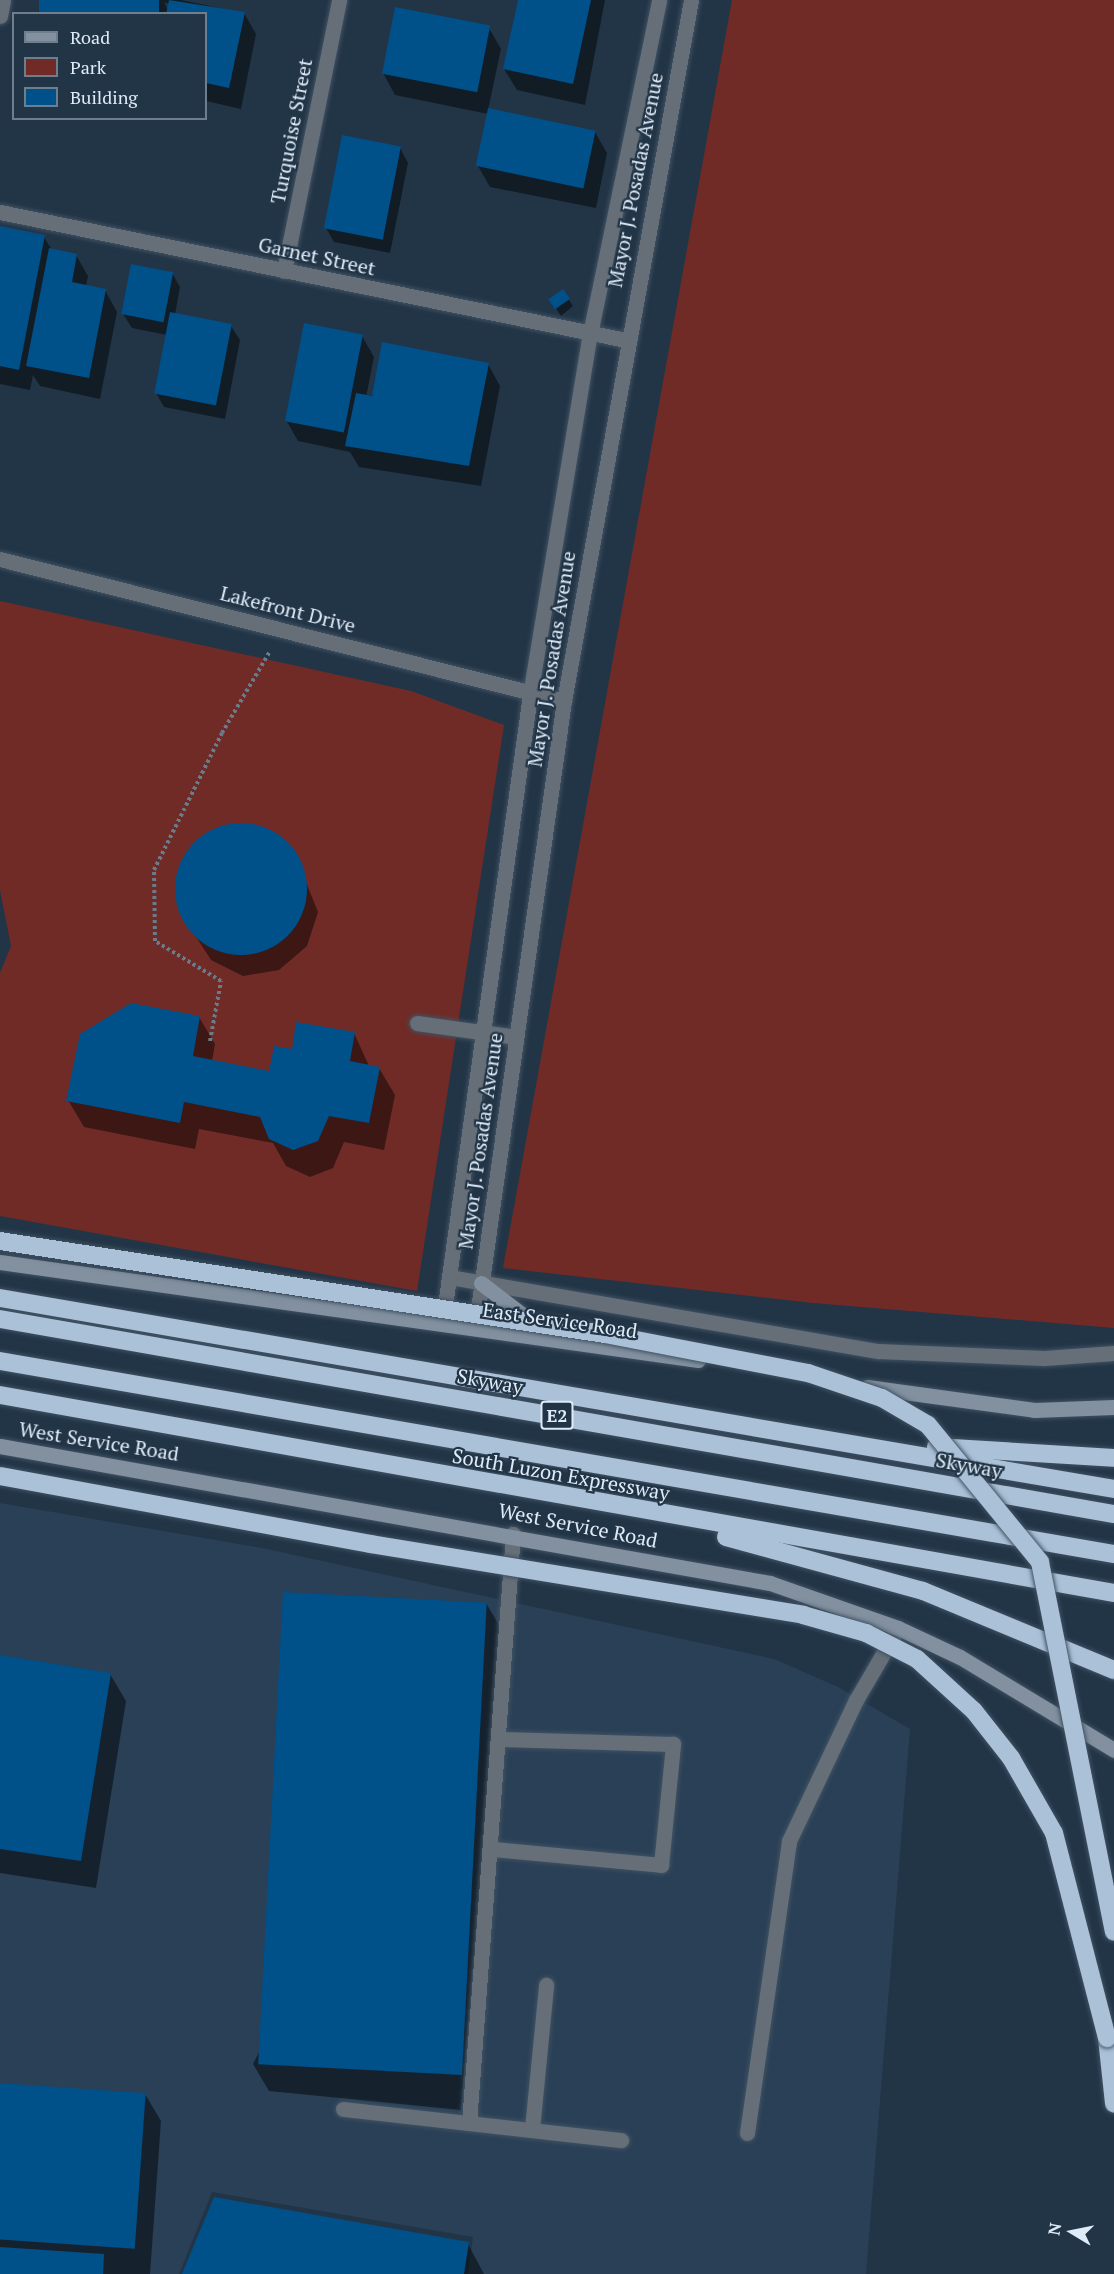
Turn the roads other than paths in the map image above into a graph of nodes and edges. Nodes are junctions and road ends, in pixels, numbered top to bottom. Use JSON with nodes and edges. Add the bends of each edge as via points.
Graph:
{"nodes":[{"id":1,"x":3,"y":0,"type":"edge"},
{"id":2,"x":339,"y":0,"type":"edge"},
{"id":3,"x":659,"y":0,"type":"edge"},
{"id":4,"x":691,"y":0,"type":"edge"},
{"id":5,"x":0,"y":16,"type":"edge"},
{"id":6,"x":0,"y":212,"type":"edge"},
{"id":7,"x":284,"y":271,"type":"junction"},
{"id":8,"x":590,"y":334,"type":"junction"},
{"id":9,"x":626,"y":340,"type":"junction"},
{"id":10,"x":0,"y":559,"type":"edge"},
{"id":11,"x":530,"y":695,"type":"junction"},
{"id":12,"x":564,"y":701,"type":"junction"},
{"id":13,"x":417,"y":1023,"type":"dead end"},
{"id":14,"x":484,"y":1032,"type":"junction"},
{"id":15,"x":516,"y":1037,"type":"junction"},
{"id":16,"x":0,"y":1241,"type":"edge"},
{"id":17,"x":0,"y":1262,"type":"edge"},
{"id":18,"x":449,"y":1277,"type":"junction"},
{"id":19,"x":481,"y":1283,"type":"junction"},
{"id":20,"x":0,"y":1298,"type":"edge"},
{"id":21,"x":0,"y":1319,"type":"edge"},
{"id":22,"x":442,"y":1324,"type":"junction"},
{"id":23,"x":475,"y":1329,"type":"junction"},
{"id":24,"x":554,"y":1340,"type":"junction"},
{"id":25,"x":1114,"y":1353,"type":"edge"},
{"id":26,"x":0,"y":1361,"type":"edge"},
{"id":27,"x":0,"y":1395,"type":"edge"},
{"id":28,"x":1114,"y":1407,"type":"edge"},
{"id":29,"x":838,"y":1442,"type":"junction"},
{"id":30,"x":0,"y":1446,"type":"edge"},
{"id":31,"x":1114,"y":1458,"type":"edge"},
{"id":32,"x":0,"y":1476,"type":"edge"},
{"id":33,"x":1114,"y":1489,"type":"edge"},
{"id":34,"x":626,"y":1509,"type":"junction"},
{"id":35,"x":1114,"y":1514,"type":"edge"},
{"id":36,"x":513,"y":1534,"type":"junction"},
{"id":37,"x":1114,"y":1554,"type":"edge"},
{"id":38,"x":1114,"y":1593,"type":"edge"},
{"id":39,"x":898,"y":1628,"type":"junction"},
{"id":40,"x":1114,"y":1670,"type":"edge"},
{"id":41,"x":501,"y":1739,"type":"junction"},
{"id":42,"x":1114,"y":1750,"type":"edge"},
{"id":43,"x":493,"y":1849,"type":"junction"},
{"id":44,"x":1114,"y":1932,"type":"edge"},
{"id":45,"x":546,"y":1986,"type":"dead end"},
{"id":46,"x":1114,"y":2104,"type":"edge"},
{"id":47,"x":343,"y":2109,"type":"dead end"},
{"id":48,"x":469,"y":2123,"type":"junction"},
{"id":49,"x":532,"y":2129,"type":"junction"},
{"id":50,"x":747,"y":2133,"type":"dead end"},
{"id":51,"x":621,"y":2140,"type":"dead end"}],
"edges":[{"from":1,"to":5,"type":"street"},
{"from":2,"to":7,"type":"street","name":"Turquoise Street"},
{"from":3,"to":8,"type":"street","name":"Mayor J. Posadas Avenue"},
{"from":4,"to":9,"type":"street","name":"Mayor J. Posadas Avenue"},
{"from":6,"to":7,"type":"street","name":"Garnet Street"},
{"from":7,"to":8,"type":"street","name":"Garnet Street"},
{"from":8,"to":9,"type":"street","name":"Garnet Street"},
{"from":8,"to":11,"type":"street","name":"Mayor J. Posadas Avenue"},
{"from":9,"to":12,"type":"street","name":"Mayor J. Posadas Avenue"},
{"from":10,"to":11,"type":"street","name":"Lakefront Drive"},
{"from":11,"to":12,"type":"street","name":"Lakefront Drive"},
{"from":11,"to":14,"type":"street","name":"Mayor J. Posadas Avenue"},
{"from":12,"to":15,"type":"street","name":"Mayor J. Posadas Avenue"},
{"from":13,"to":14,"type":"street"},
{"from":14,"to":15,"type":"street"},
{"from":14,"to":18,"type":"street","name":"Mayor J. Posadas Avenue"},
{"from":15,"to":19,"type":"street","name":"Mayor J. Posadas Avenue"},
{"from":16,"to":44,"type":"highway","bridge":true,"via":[[605,1334],[808,1373],[882,1398],[927,1425],[1040,1562]]},
{"from":17,"to":22,"type":"main road","name":"East Service Road"},
{"from":18,"to":19,"type":"street"},
{"from":18,"to":22,"type":"street","name":"Mayor J. Posadas Avenue"},
{"from":19,"to":23,"type":"street","name":"Mayor J. Posadas Avenue"},
{"from":19,"to":24,"type":"main road"},
{"from":19,"to":25,"type":"street","via":[[878,1352],[1044,1358]]},
{"from":20,"to":29,"type":"highway","number":"E2"},
{"from":21,"to":35,"type":"highway","name":"Skyway","number":"E2"},
{"from":22,"to":23,"type":"main road","name":"East Service Road"},
{"from":23,"to":24,"type":"main road","name":"East Service Road"},
{"from":24,"to":28,"type":"main road","name":"East Service Road","via":[[1034,1410]]},
{"from":26,"to":37,"type":"highway","number":"E2"},
{"from":27,"to":34,"type":"highway","name":"South Luzon Expressway"},
{"from":29,"to":31,"type":"highway"},
{"from":29,"to":33,"type":"highway","number":"E2"},
{"from":30,"to":36,"type":"main road","name":"West Service Road"},
{"from":32,"to":46,"type":"highway","bridge":true,"via":[[371,1544],[803,1615],[866,1633],[917,1659],[974,1711],[1011,1758],[1054,1833],[1107,2038]]},
{"from":34,"to":38,"type":"highway","name":"South Luzon Expressway"},
{"from":34,"to":40,"type":"highway","via":[[923,1591]]},
{"from":36,"to":39,"type":"main road","name":"West Service Road","via":[[770,1583]]},
{"from":36,"to":41,"type":"street"},
{"from":39,"to":42,"type":"main road","name":"West Service Road","via":[[960,1657]]},
{"from":39,"to":50,"type":"street","via":[[856,1700],[789,1841]]},
{"from":41,"to":43,"type":"street"},
{"from":41,"to":43,"type":"street","via":[[673,1744],[661,1865]]},
{"from":43,"to":48,"type":"street"},
{"from":45,"to":49,"type":"street"},
{"from":47,"to":48,"type":"street"},
{"from":48,"to":49,"type":"street"},
{"from":49,"to":51,"type":"street"}]}
